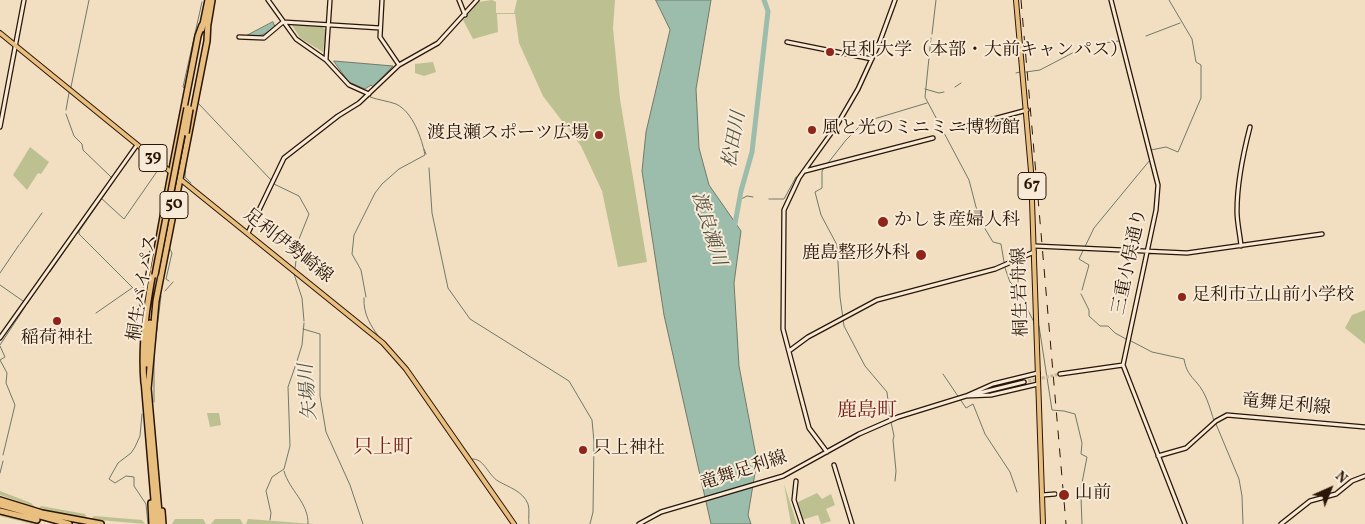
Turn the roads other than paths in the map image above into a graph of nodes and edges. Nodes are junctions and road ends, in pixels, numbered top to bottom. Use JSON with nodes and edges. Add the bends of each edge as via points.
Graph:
{"nodes":[{"id":1,"x":24,"y":0,"type":"edge"},
{"id":2,"x":208,"y":0,"type":"edge"},
{"id":3,"x":212,"y":0,"type":"edge"},
{"id":4,"x":268,"y":0,"type":"edge"},
{"id":5,"x":330,"y":0,"type":"edge"},
{"id":6,"x":382,"y":0,"type":"edge"},
{"id":7,"x":459,"y":0,"type":"edge"},
{"id":8,"x":477,"y":0,"type":"edge"},
{"id":9,"x":895,"y":0,"type":"edge"},
{"id":10,"x":1016,"y":0,"type":"edge"},
{"id":11,"x":1111,"y":0,"type":"edge"},
{"id":12,"x":465,"y":14,"type":"junction"},
{"id":13,"x":208,"y":21,"type":"junction"},
{"id":14,"x":284,"y":22,"type":"junction"},
{"id":15,"x":329,"y":24,"type":"junction"},
{"id":16,"x":202,"y":26,"type":"junction"},
{"id":17,"x":380,"y":28,"type":"junction"},
{"id":18,"x":0,"y":33,"type":"edge"},
{"id":19,"x":240,"y":37,"type":"dead end"},
{"id":20,"x":787,"y":42,"type":"dead end"},
{"id":21,"x":16,"y":45,"type":"junction"},
{"id":22,"x":872,"y":59,"type":"junction"},
{"id":23,"x":326,"y":60,"type":"junction"},
{"id":24,"x":399,"y":65,"type":"junction"},
{"id":25,"x":369,"y":94,"type":"junction"},
{"id":26,"x":188,"y":109,"type":"junction"},
{"id":27,"x":1026,"y":110,"type":"junction"},
{"id":28,"x":1250,"y":126,"type":"dead end"},
{"id":29,"x":0,"y":127,"type":"edge"},
{"id":30,"x":960,"y":128,"type":"dead end"},
{"id":31,"x":932,"y":138,"type":"dead end"},
{"id":32,"x":137,"y":145,"type":"junction"},
{"id":33,"x":805,"y":170,"type":"junction"},
{"id":34,"x":171,"y":172,"type":"junction"},
{"id":35,"x":180,"y":179,"type":"junction"},
{"id":36,"x":248,"y":233,"type":"junction"},
{"id":37,"x":1322,"y":234,"type":"dead end"},
{"id":38,"x":1034,"y":246,"type":"junction"},
{"id":39,"x":1241,"y":246,"type":"junction"},
{"id":40,"x":1146,"y":250,"type":"junction"},
{"id":41,"x":156,"y":251,"type":"junction"},
{"id":42,"x":1035,"y":252,"type":"junction"},
{"id":43,"x":165,"y":253,"type":"junction"},
{"id":44,"x":156,"y":275,"type":"junction"},
{"id":45,"x":137,"y":334,"type":"dead end"},
{"id":46,"x":0,"y":338,"type":"edge"},
{"id":47,"x":789,"y":351,"type":"junction"},
{"id":48,"x":1123,"y":365,"type":"junction"},
{"id":49,"x":1038,"y":372,"type":"junction"},
{"id":50,"x":1060,"y":374,"type":"tunnel mouth"},
{"id":51,"x":1024,"y":382,"type":"tunnel mouth"},
{"id":52,"x":144,"y":383,"type":"junction"},
{"id":53,"x":1038,"y":384,"type":"junction"},
{"id":54,"x":148,"y":389,"type":"junction"},
{"id":55,"x":966,"y":396,"type":"junction"},
{"id":56,"x":1365,"y":427,"type":"edge"},
{"id":57,"x":827,"y":452,"type":"junction"},
{"id":58,"x":1158,"y":456,"type":"junction"},
{"id":59,"x":834,"y":464,"type":"dead end"},
{"id":60,"x":153,"y":473,"type":"junction"},
{"id":61,"x":1365,"y":476,"type":"edge"},
{"id":62,"x":796,"y":481,"type":"dead end"},
{"id":63,"x":1054,"y":494,"type":"dead end"},
{"id":64,"x":1042,"y":495,"type":"junction"},
{"id":65,"x":0,"y":499,"type":"edge"},
{"id":66,"x":0,"y":505,"type":"edge"},
{"id":67,"x":0,"y":511,"type":"edge"},
{"id":68,"x":57,"y":524,"type":"edge"},
{"id":69,"x":69,"y":524,"type":"edge"},
{"id":70,"x":101,"y":524,"type":"edge"},
{"id":71,"x":152,"y":524,"type":"edge"},
{"id":72,"x":156,"y":524,"type":"edge"},
{"id":73,"x":161,"y":524,"type":"edge"},
{"id":74,"x":514,"y":524,"type":"edge"},
{"id":75,"x":639,"y":524,"type":"edge"},
{"id":76,"x":802,"y":524,"type":"edge"},
{"id":77,"x":852,"y":524,"type":"edge"},
{"id":78,"x":1043,"y":524,"type":"edge"},
{"id":79,"x":1185,"y":524,"type":"edge"},
{"id":80,"x":1281,"y":524,"type":"edge"}],
"edges":[{"from":1,"to":21,"type":"street"},
{"from":2,"to":16,"type":"highway","name":"桐生バイパス","number":"50"},
{"from":3,"to":13,"type":"highway","name":"桐生バイパス","number":"50"},
{"from":4,"to":14,"type":"street"},
{"from":5,"to":15,"type":"street"},
{"from":6,"to":17,"type":"street"},
{"from":7,"to":12,"type":"street"},
{"from":8,"to":12,"type":"street"},
{"from":9,"to":22,"type":"street"},
{"from":10,"to":27,"type":"main road","name":"桐生岩舟線","number":"67"},
{"from":11,"to":40,"type":"street","name":"三重小俣通り","via":[[1158,176],[1156,210]]},
{"from":12,"to":24,"type":"street","via":[[438,43]]},
{"from":13,"to":26,"type":"highway","name":"桐生バイパス","number":"50"},
{"from":13,"to":35,"type":"highway","number":"50","via":[[207,41]]},
{"from":14,"to":15,"type":"street"},
{"from":14,"to":19,"type":"street","via":[[264,38]]},
{"from":14,"to":23,"type":"street","via":[[296,39]]},
{"from":15,"to":17,"type":"street"},
{"from":15,"to":23,"type":"street"},
{"from":16,"to":26,"type":"highway","name":"桐生バイパス","number":"50"},
{"from":16,"to":34,"type":"highway","number":"50"},
{"from":17,"to":24,"type":"street","via":[[381,42]]},
{"from":18,"to":21,"type":"main road","name":"足利伊勢崎線","number":"39"},
{"from":20,"to":22,"type":"street"},
{"from":21,"to":29,"type":"street"},
{"from":21,"to":32,"type":"main road","name":"足利伊勢崎線","number":"39"},
{"from":22,"to":33,"type":"street","via":[[843,116]]},
{"from":23,"to":25,"type":"street","via":[[349,85]]},
{"from":24,"to":25,"type":"street"},
{"from":25,"to":36,"type":"street","via":[[284,158]]},
{"from":26,"to":44,"type":"highway","name":"桐生バイパス","number":"50","bridge":true},
{"from":27,"to":30,"type":"street"},
{"from":27,"to":38,"type":"main road","name":"桐生岩舟線","number":"67"},
{"from":28,"to":39,"type":"street","via":[[1238,198]]},
{"from":31,"to":33,"type":"street"},
{"from":32,"to":34,"type":"main road","name":"足利伊勢崎線","number":"39"},
{"from":32,"to":46,"type":"street"},
{"from":33,"to":47,"type":"street","via":[[784,210],[782,320]]},
{"from":34,"to":35,"type":"main road","name":"足利伊勢崎線","number":"39"},
{"from":34,"to":41,"type":"highway","number":"50"},
{"from":35,"to":36,"type":"main road","name":"足利伊勢崎線","number":"39"},
{"from":35,"to":43,"type":"highway","number":"50"},
{"from":36,"to":74,"type":"main road","name":"足利伊勢崎線","number":"39","via":[[370,331],[392,353]]},
{"from":37,"to":39,"type":"street"},
{"from":38,"to":40,"type":"street"},
{"from":38,"to":42,"type":"main road","name":"桐生岩舟線","number":"67"},
{"from":39,"to":40,"type":"street","via":[[1186,253]]},
{"from":40,"to":48,"type":"street","name":"三重小俣通り"},
{"from":41,"to":43,"type":"street"},
{"from":41,"to":45,"type":"street","via":[[151,255]]},
{"from":41,"to":52,"type":"highway","number":"50","via":[[144,321]]},
{"from":42,"to":47,"type":"street","via":[[995,269],[877,300],[808,337]]},
{"from":42,"to":49,"type":"main road","name":"桐生岩舟線","number":"67"},
{"from":43,"to":54,"type":"highway","number":"50","via":[[153,322]]},
{"from":44,"to":52,"type":"highway","name":"桐生バイパス","number":"50","via":[[146,335]]},
{"from":44,"to":54,"type":"highway","name":"桐生バイパス","number":"50","via":[[149,331]]},
{"from":47,"to":57,"type":"street","via":[[809,428]]},
{"from":48,"to":50,"type":"street"},
{"from":48,"to":58,"type":"street"},
{"from":49,"to":53,"type":"main road","name":"桐生岩舟線","number":"67"},
{"from":49,"to":55,"type":"street","name":"竜舞足利線","via":[[993,384]]},
{"from":51,"to":55,"type":"street"},
{"from":52,"to":60,"type":"highway","name":"桐生バイパス","number":"50"},
{"from":53,"to":55,"type":"street","name":"竜舞足利線","via":[[991,395]]},
{"from":53,"to":64,"type":"main road","name":"桐生岩舟線","number":"67"},
{"from":54,"to":60,"type":"highway","name":"桐生バイパス","number":"50"},
{"from":55,"to":57,"type":"street","name":"竜舞足利線","via":[[891,419]]},
{"from":56,"to":58,"type":"street","name":"竜舞足利線","via":[[1227,415],[1186,448]]},
{"from":57,"to":75,"type":"street","name":"竜舞足利線","via":[[780,478],[661,512]]},
{"from":58,"to":79,"type":"street"},
{"from":59,"to":77,"type":"street"},
{"from":60,"to":71,"type":"highway","number":"50"},
{"from":60,"to":72,"type":"highway","name":"桐生バイパス","number":"50"},
{"from":60,"to":73,"type":"highway","number":"50","via":[[158,483]]},
{"from":61,"to":80,"type":"street","via":[[1352,481],[1336,494],[1310,501]]},
{"from":62,"to":76,"type":"street","via":[[794,500]]},
{"from":63,"to":64,"type":"street"},
{"from":64,"to":78,"type":"main road","name":"桐生岩舟線","number":"67"},
{"from":65,"to":70,"type":"highway","via":[[65,518]]},
{"from":66,"to":69,"type":"highway"},
{"from":67,"to":68,"type":"highway"}]}
